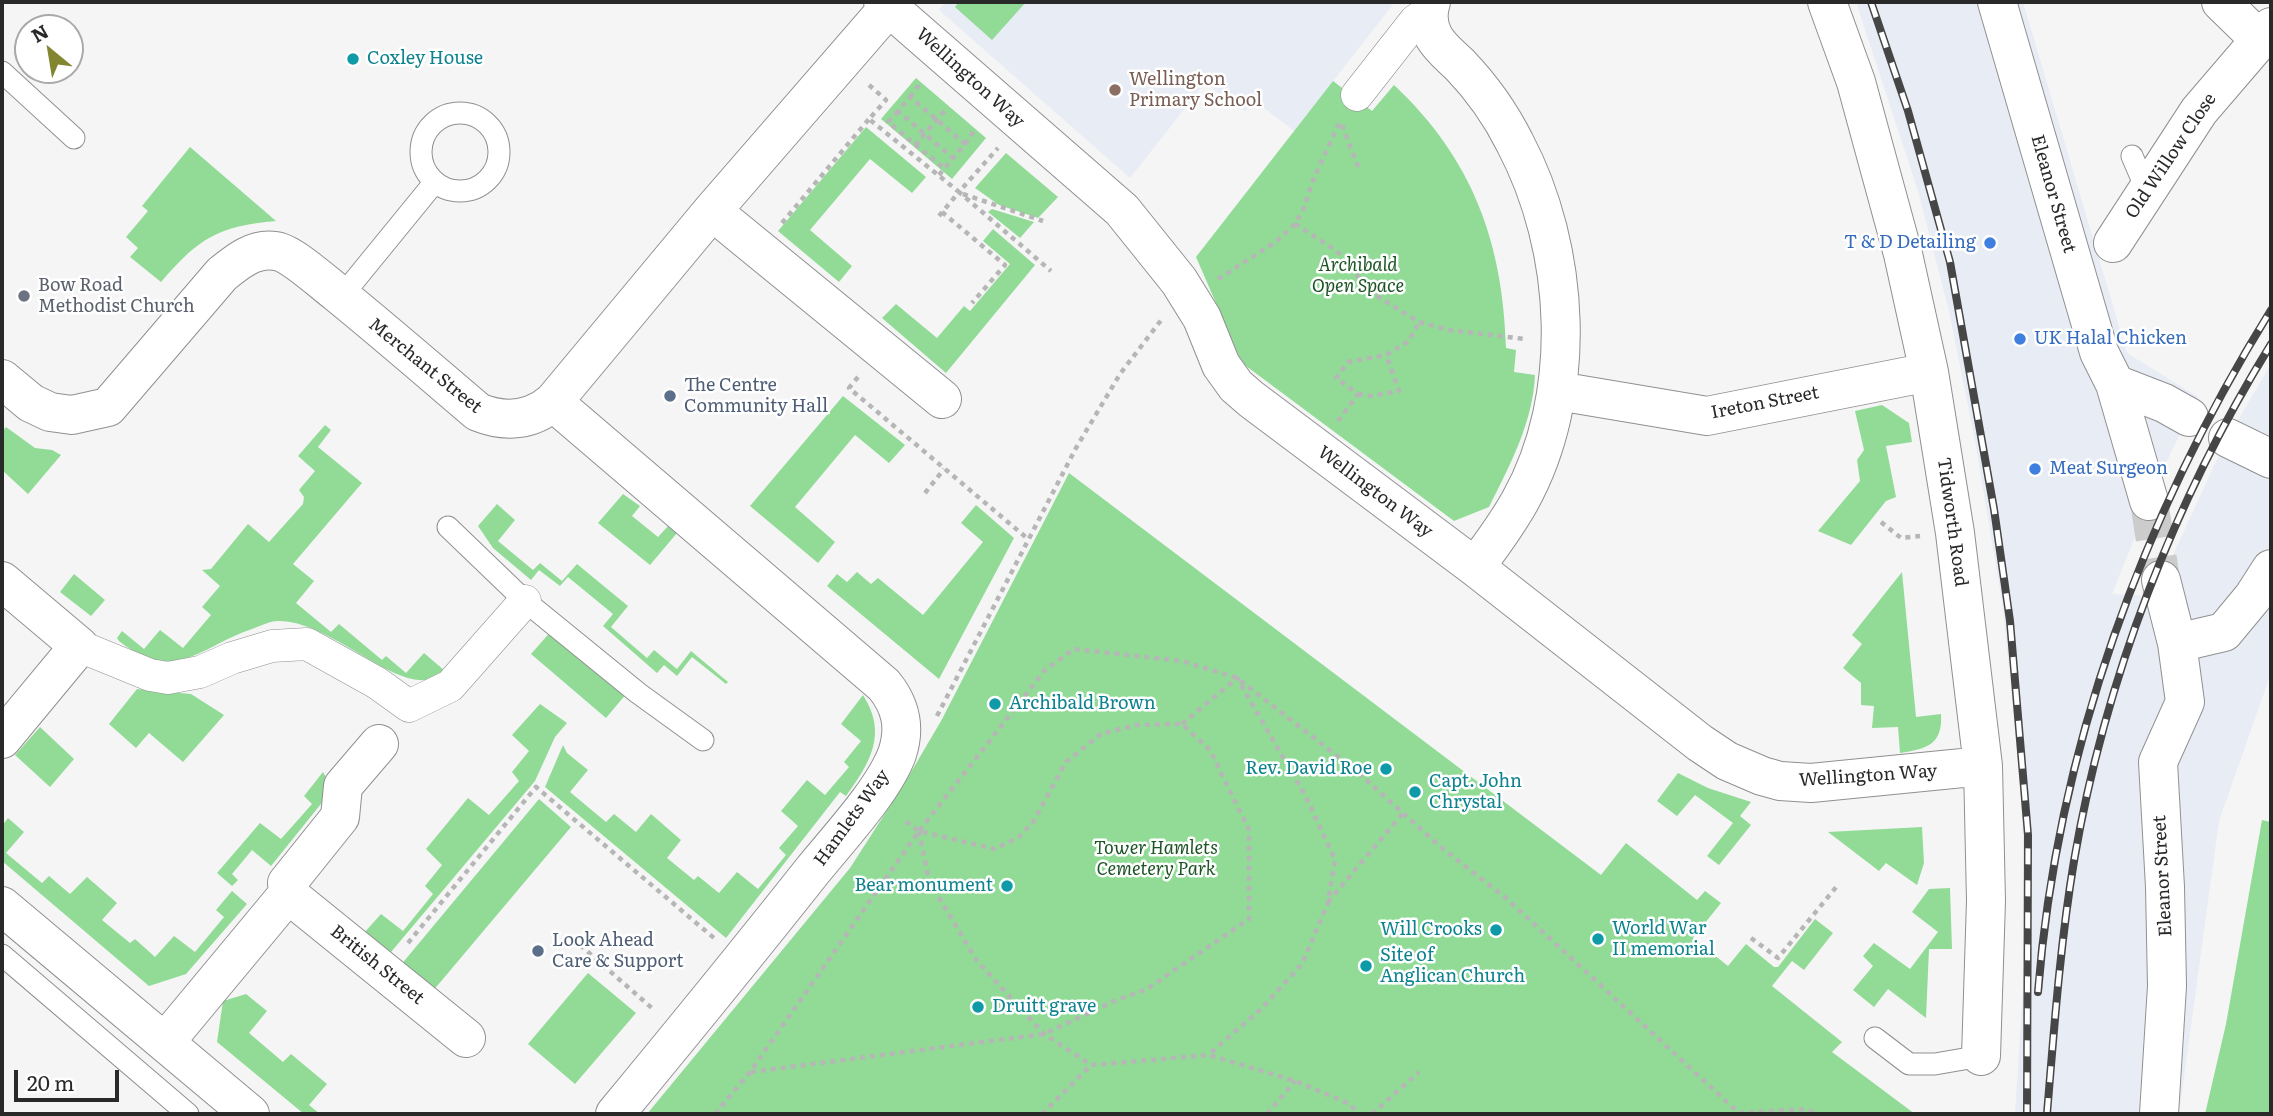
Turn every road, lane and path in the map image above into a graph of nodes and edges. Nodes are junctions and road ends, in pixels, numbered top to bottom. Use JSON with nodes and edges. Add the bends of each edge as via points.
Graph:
{"nodes":[{"id":1,"x":1827,"y":2,"type":"edge"},
{"id":2,"x":1997,"y":2,"type":"edge"},
{"id":3,"x":2221,"y":2,"type":"edge"},
{"id":4,"x":886,"y":4,"type":"edge"},
{"id":5,"x":1430,"y":7,"type":"edge"},
{"id":6,"x":2265,"y":33,"type":"edge"},
{"id":7,"x":841,"y":63,"type":"junction"},
{"id":8,"x":2,"y":72,"type":"edge"},
{"id":9,"x":929,"y":93,"type":"dead end"},
{"id":10,"x":1357,"y":95,"type":"joint"},
{"id":11,"x":910,"y":97,"type":"junction"},
{"id":12,"x":938,"y":101,"type":"dead end"},
{"id":13,"x":947,"y":108,"type":"junction"},
{"id":14,"x":898,"y":111,"type":"junction"},
{"id":15,"x":956,"y":116,"type":"dead end"},
{"id":16,"x":869,"y":119,"type":"junction"},
{"id":17,"x":937,"y":120,"type":"junction"},
{"id":18,"x":1340,"y":121,"type":"junction"},
{"id":19,"x":1020,"y":123,"type":"junction"},
{"id":20,"x":966,"y":124,"type":"dead end"},
{"id":21,"x":925,"y":134,"type":"junction"},
{"id":22,"x":74,"y":138,"type":"dead end"},
{"id":23,"x":965,"y":144,"type":"junction"},
{"id":24,"x":915,"y":145,"type":"junction"},
{"id":25,"x":953,"y":158,"type":"junction"},
{"id":26,"x":944,"y":168,"type":"junction"},
{"id":27,"x":1359,"y":169,"type":"dead end"},
{"id":28,"x":939,"y":176,"type":"junction"},
{"id":29,"x":434,"y":183,"type":"dead end"},
{"id":30,"x":959,"y":192,"type":"junction"},
{"id":31,"x":712,"y":211,"type":"junction"},
{"id":32,"x":1043,"y":221,"type":"dead end"},
{"id":33,"x":1295,"y":224,"type":"junction"},
{"id":34,"x":2113,"y":243,"type":"dead end"},
{"id":35,"x":760,"y":250,"type":"junction"},
{"id":36,"x":1051,"y":271,"type":"dead end"},
{"id":37,"x":1208,"y":284,"type":"dead end"},
{"id":38,"x":1395,"y":284,"type":"dead end"},
{"id":39,"x":1371,"y":293,"type":"junction"},
{"id":40,"x":341,"y":297,"type":"junction"},
{"id":41,"x":972,"y":303,"type":"dead end"},
{"id":42,"x":1165,"y":315,"type":"dead end"},
{"id":43,"x":1419,"y":322,"type":"junction"},
{"id":44,"x":1561,"y":344,"type":"junction"},
{"id":45,"x":882,"y":350,"type":"junction"},
{"id":46,"x":1386,"y":355,"type":"junction"},
{"id":47,"x":1930,"y":372,"type":"junction"},
{"id":48,"x":2,"y":379,"type":"edge"},
{"id":49,"x":2115,"y":384,"type":"junction"},
{"id":50,"x":1558,"y":391,"type":"junction"},
{"id":51,"x":1358,"y":394,"type":"junction"},
{"id":52,"x":942,"y":399,"type":"dead end"},
{"id":53,"x":553,"y":402,"type":"junction"},
{"id":54,"x":1349,"y":406,"type":"dead end"},
{"id":55,"x":2189,"y":417,"type":"dead end"},
{"id":56,"x":2228,"y":438,"type":"dead end"},
{"id":57,"x":2271,"y":459,"type":"edge"},
{"id":58,"x":944,"y":469,"type":"junction"},
{"id":59,"x":925,"y":493,"type":"dead end"},
{"id":60,"x":2149,"y":501,"type":"tunnel mouth"},
{"id":61,"x":448,"y":527,"type":"dead end"},
{"id":62,"x":1028,"y":539,"type":"junction"},
{"id":63,"x":1475,"y":567,"type":"junction"},
{"id":64,"x":2271,"y":569,"type":"edge"},
{"id":65,"x":2161,"y":580,"type":"tunnel mouth"},
{"id":66,"x":2,"y":581,"type":"edge"},
{"id":67,"x":525,"y":601,"type":"junction"},
{"id":68,"x":2177,"y":643,"type":"junction"},
{"id":69,"x":79,"y":646,"type":"junction"},
{"id":70,"x":1237,"y":678,"type":"junction"},
{"id":71,"x":1182,"y":724,"type":"junction"},
{"id":72,"x":932,"y":725,"type":"dead end"},
{"id":73,"x":2,"y":739,"type":"edge"},
{"id":74,"x":703,"y":740,"type":"dead end"},
{"id":75,"x":379,"y":744,"type":"dead end"},
{"id":76,"x":1983,"y":766,"type":"junction"},
{"id":77,"x":1403,"y":813,"type":"junction"},
{"id":78,"x":919,"y":831,"type":"junction"},
{"id":79,"x":1837,"y":886,"type":"dead end"},
{"id":80,"x":288,"y":894,"type":"junction"},
{"id":81,"x":1328,"y":903,"type":"junction"},
{"id":82,"x":2,"y":906,"type":"edge"},
{"id":83,"x":1751,"y":938,"type":"dead end"},
{"id":84,"x":580,"y":945,"type":"dead end"},
{"id":85,"x":2,"y":955,"type":"edge"},
{"id":86,"x":741,"y":961,"type":"junction"},
{"id":87,"x":385,"y":971,"type":"junction"},
{"id":88,"x":682,"y":1034,"type":"junction"},
{"id":89,"x":1044,"y":1034,"type":"junction"},
{"id":90,"x":466,"y":1038,"type":"dead end"},
{"id":91,"x":1875,"y":1038,"type":"dead end"},
{"id":92,"x":165,"y":1042,"type":"junction"},
{"id":93,"x":1209,"y":1055,"type":"junction"},
{"id":94,"x":1981,"y":1056,"type":"joint"},
{"id":95,"x":1091,"y":1065,"type":"junction"},
{"id":96,"x":750,"y":1072,"type":"junction"},
{"id":97,"x":1419,"y":1072,"type":"dead end"},
{"id":98,"x":1295,"y":1081,"type":"junction"},
{"id":99,"x":1739,"y":1113,"type":"edge"},
{"id":100,"x":188,"y":1114,"type":"edge"},
{"id":101,"x":250,"y":1114,"type":"edge"},
{"id":102,"x":615,"y":1114,"type":"edge"},
{"id":103,"x":715,"y":1114,"type":"edge"},
{"id":104,"x":1042,"y":1114,"type":"edge"},
{"id":105,"x":1267,"y":1114,"type":"edge"},
{"id":106,"x":1358,"y":1114,"type":"edge"},
{"id":107,"x":1372,"y":1114,"type":"edge"},
{"id":108,"x":1816,"y":1114,"type":"edge"},
{"id":109,"x":2159,"y":1114,"type":"edge"}],
"edges":[{"from":1,"to":47,"type":"street","name":"Tidworth Road","via":[[1881,170]]},
{"from":2,"to":49,"type":"street","name":"Eleanor Street","via":[[2099,352]]},
{"from":3,"to":6,"type":"street","name":"Old Willow Close"},
{"from":4,"to":7,"type":"street","name":"Merchant Street"},
{"from":4,"to":19,"type":"street","name":"Wellington Way"},
{"from":5,"to":10,"type":"street"},
{"from":5,"to":44,"type":"street","via":[[1434,37],[1499,117],[1530,175],[1551,239]]},
{"from":6,"to":34,"type":"street","name":"Old Willow Close","via":[[2139,174]]},
{"from":7,"to":16,"type":"path","via":[[886,100]]},
{"from":7,"to":31,"type":"street","name":"Merchant Street"},
{"from":8,"to":22,"type":"lane"},
{"from":9,"to":11,"type":"path","via":[[919,85]]},
{"from":10,"to":18,"type":"path"},
{"from":11,"to":14,"type":"path"},
{"from":11,"to":17,"type":"path"},
{"from":12,"to":13,"type":"path"},
{"from":13,"to":15,"type":"path"},
{"from":13,"to":17,"type":"path"},
{"from":14,"to":21,"type":"path"},
{"from":14,"to":24,"type":"path","via":[[888,122]]},
{"from":16,"to":28,"type":"path"},
{"from":16,"to":35,"type":"path"},
{"from":17,"to":21,"type":"path"},
{"from":17,"to":23,"type":"path"},
{"from":18,"to":27,"type":"path"},
{"from":18,"to":33,"type":"path"},
{"from":19,"to":30,"type":"path"},
{"from":19,"to":63,"type":"street","name":"Wellington Way","via":[[1129,219],[1184,288],[1236,386]]},
{"from":20,"to":23,"type":"path","via":[[975,132]]},
{"from":21,"to":24,"type":"path"},
{"from":21,"to":25,"type":"path"},
{"from":23,"to":25,"type":"path"},
{"from":24,"to":26,"type":"path"},
{"from":25,"to":26,"type":"path"},
{"from":26,"to":28,"type":"path"},
{"from":28,"to":30,"type":"path"},
{"from":29,"to":40,"type":"lane"},
{"from":30,"to":32,"type":"path"},
{"from":30,"to":36,"type":"path"},
{"from":30,"to":41,"type":"path","via":[[940,214],[1005,265]]},
{"from":31,"to":35,"type":"street"},
{"from":31,"to":53,"type":"street","name":"Merchant Street"},
{"from":33,"to":37,"type":"path","via":[[1277,241]]},
{"from":33,"to":39,"type":"path","via":[[1337,251]]},
{"from":35,"to":45,"type":"street"},
{"from":38,"to":39,"type":"path"},
{"from":39,"to":43,"type":"path"},
{"from":40,"to":48,"type":"street","name":"Merchant Street","via":[[278,251],[260,251],[241,258],[222,274],[107,407],[72,415],[50,412]]},
{"from":40,"to":53,"type":"street","name":"Merchant Street","via":[[478,412],[516,419],[540,412]]},
{"from":42,"to":62,"type":"path","via":[[1120,374]]},
{"from":43,"to":44,"type":"path"},
{"from":43,"to":46,"type":"path","via":[[1409,341]]},
{"from":44,"to":50,"type":"street"},
{"from":45,"to":52,"type":"street"},
{"from":45,"to":58,"type":"path","via":[[849,388]]},
{"from":46,"to":51,"type":"path","via":[[1399,391]]},
{"from":46,"to":51,"type":"path","via":[[1348,362],[1336,378]]},
{"from":47,"to":50,"type":"street","name":"Ireton Street","via":[[1707,416]]},
{"from":47,"to":76,"type":"street","name":"Tidworth Road"},
{"from":49,"to":55,"type":"street"},
{"from":49,"to":60,"type":"street","name":"Eleanor Street"},
{"from":50,"to":63,"type":"street","via":[[1521,500]]},
{"from":51,"to":54,"type":"path"},
{"from":53,"to":86,"type":"street","name":"Hamlets Way","via":[[808,617],[896,700],[903,724],[901,736],[896,755],[872,797]]},
{"from":56,"to":57,"type":"street"},
{"from":58,"to":59,"type":"path"},
{"from":58,"to":62,"type":"path"},
{"from":61,"to":67,"type":"lane"},
{"from":62,"to":72,"type":"path"},
{"from":63,"to":76,"type":"street","name":"Wellington Way","via":[[1700,743],[1762,776],[1811,783]]},
{"from":64,"to":68,"type":"street","via":[[2224,632]]},
{"from":65,"to":68,"type":"street","name":"Eleanor Street"},
{"from":66,"to":69,"type":"street"},
{"from":67,"to":69,"type":"street","via":[[450,686],[409,706],[307,644],[272,646],[200,672],[168,678]]},
{"from":67,"to":74,"type":"lane"},
{"from":68,"to":109,"type":"street","name":"Eleanor Street","via":[[2185,702],[2158,762],[2167,986]]},
{"from":69,"to":73,"type":"street"},
{"from":70,"to":71,"type":"path"},
{"from":70,"to":77,"type":"path"},
{"from":70,"to":78,"type":"path","via":[[1182,661],[1074,649],[1045,670]]},
{"from":70,"to":81,"type":"path","via":[[1306,797],[1335,860]]},
{"from":71,"to":78,"type":"path","via":[[1136,725],[1101,734],[1066,762],[1033,822],[1018,838],[994,849]]},
{"from":71,"to":89,"type":"path","via":[[1209,750],[1249,830],[1249,919],[1147,989]]},
{"from":75,"to":80,"type":"street","via":[[343,786],[340,817],[287,883]]},
{"from":76,"to":94,"type":"street","name":"Tidworth Road","via":[[1986,901]]},
{"from":77,"to":81,"type":"path"},
{"from":77,"to":99,"type":"path","via":[[1506,898]]},
{"from":78,"to":89,"type":"path","via":[[929,881],[977,961]]},
{"from":78,"to":96,"type":"path"},
{"from":79,"to":83,"type":"path","via":[[1778,958]]},
{"from":80,"to":87,"type":"street","name":"British Street"},
{"from":80,"to":92,"type":"street"},
{"from":81,"to":93,"type":"path","via":[[1302,964]]},
{"from":82,"to":92,"type":"street"},
{"from":84,"to":88,"type":"path"},
{"from":85,"to":100,"type":"lane"},
{"from":86,"to":87,"type":"path","via":[[536,787]]},
{"from":86,"to":88,"type":"street","name":"Hamlets Way"},
{"from":87,"to":90,"type":"street","name":"British Street"},
{"from":88,"to":102,"type":"street","name":"Hamlets Way"},
{"from":89,"to":95,"type":"path"},
{"from":89,"to":96,"type":"path"},
{"from":91,"to":94,"type":"lane","via":[[1909,1064]]},
{"from":92,"to":101,"type":"street"},
{"from":93,"to":95,"type":"path"},
{"from":93,"to":98,"type":"path"},
{"from":95,"to":104,"type":"path"},
{"from":96,"to":103,"type":"path"},
{"from":97,"to":107,"type":"path"},
{"from":98,"to":105,"type":"path"},
{"from":98,"to":106,"type":"path","via":[[1350,1104]]},
{"from":99,"to":108,"type":"path","via":[[1806,1109]]}]}
